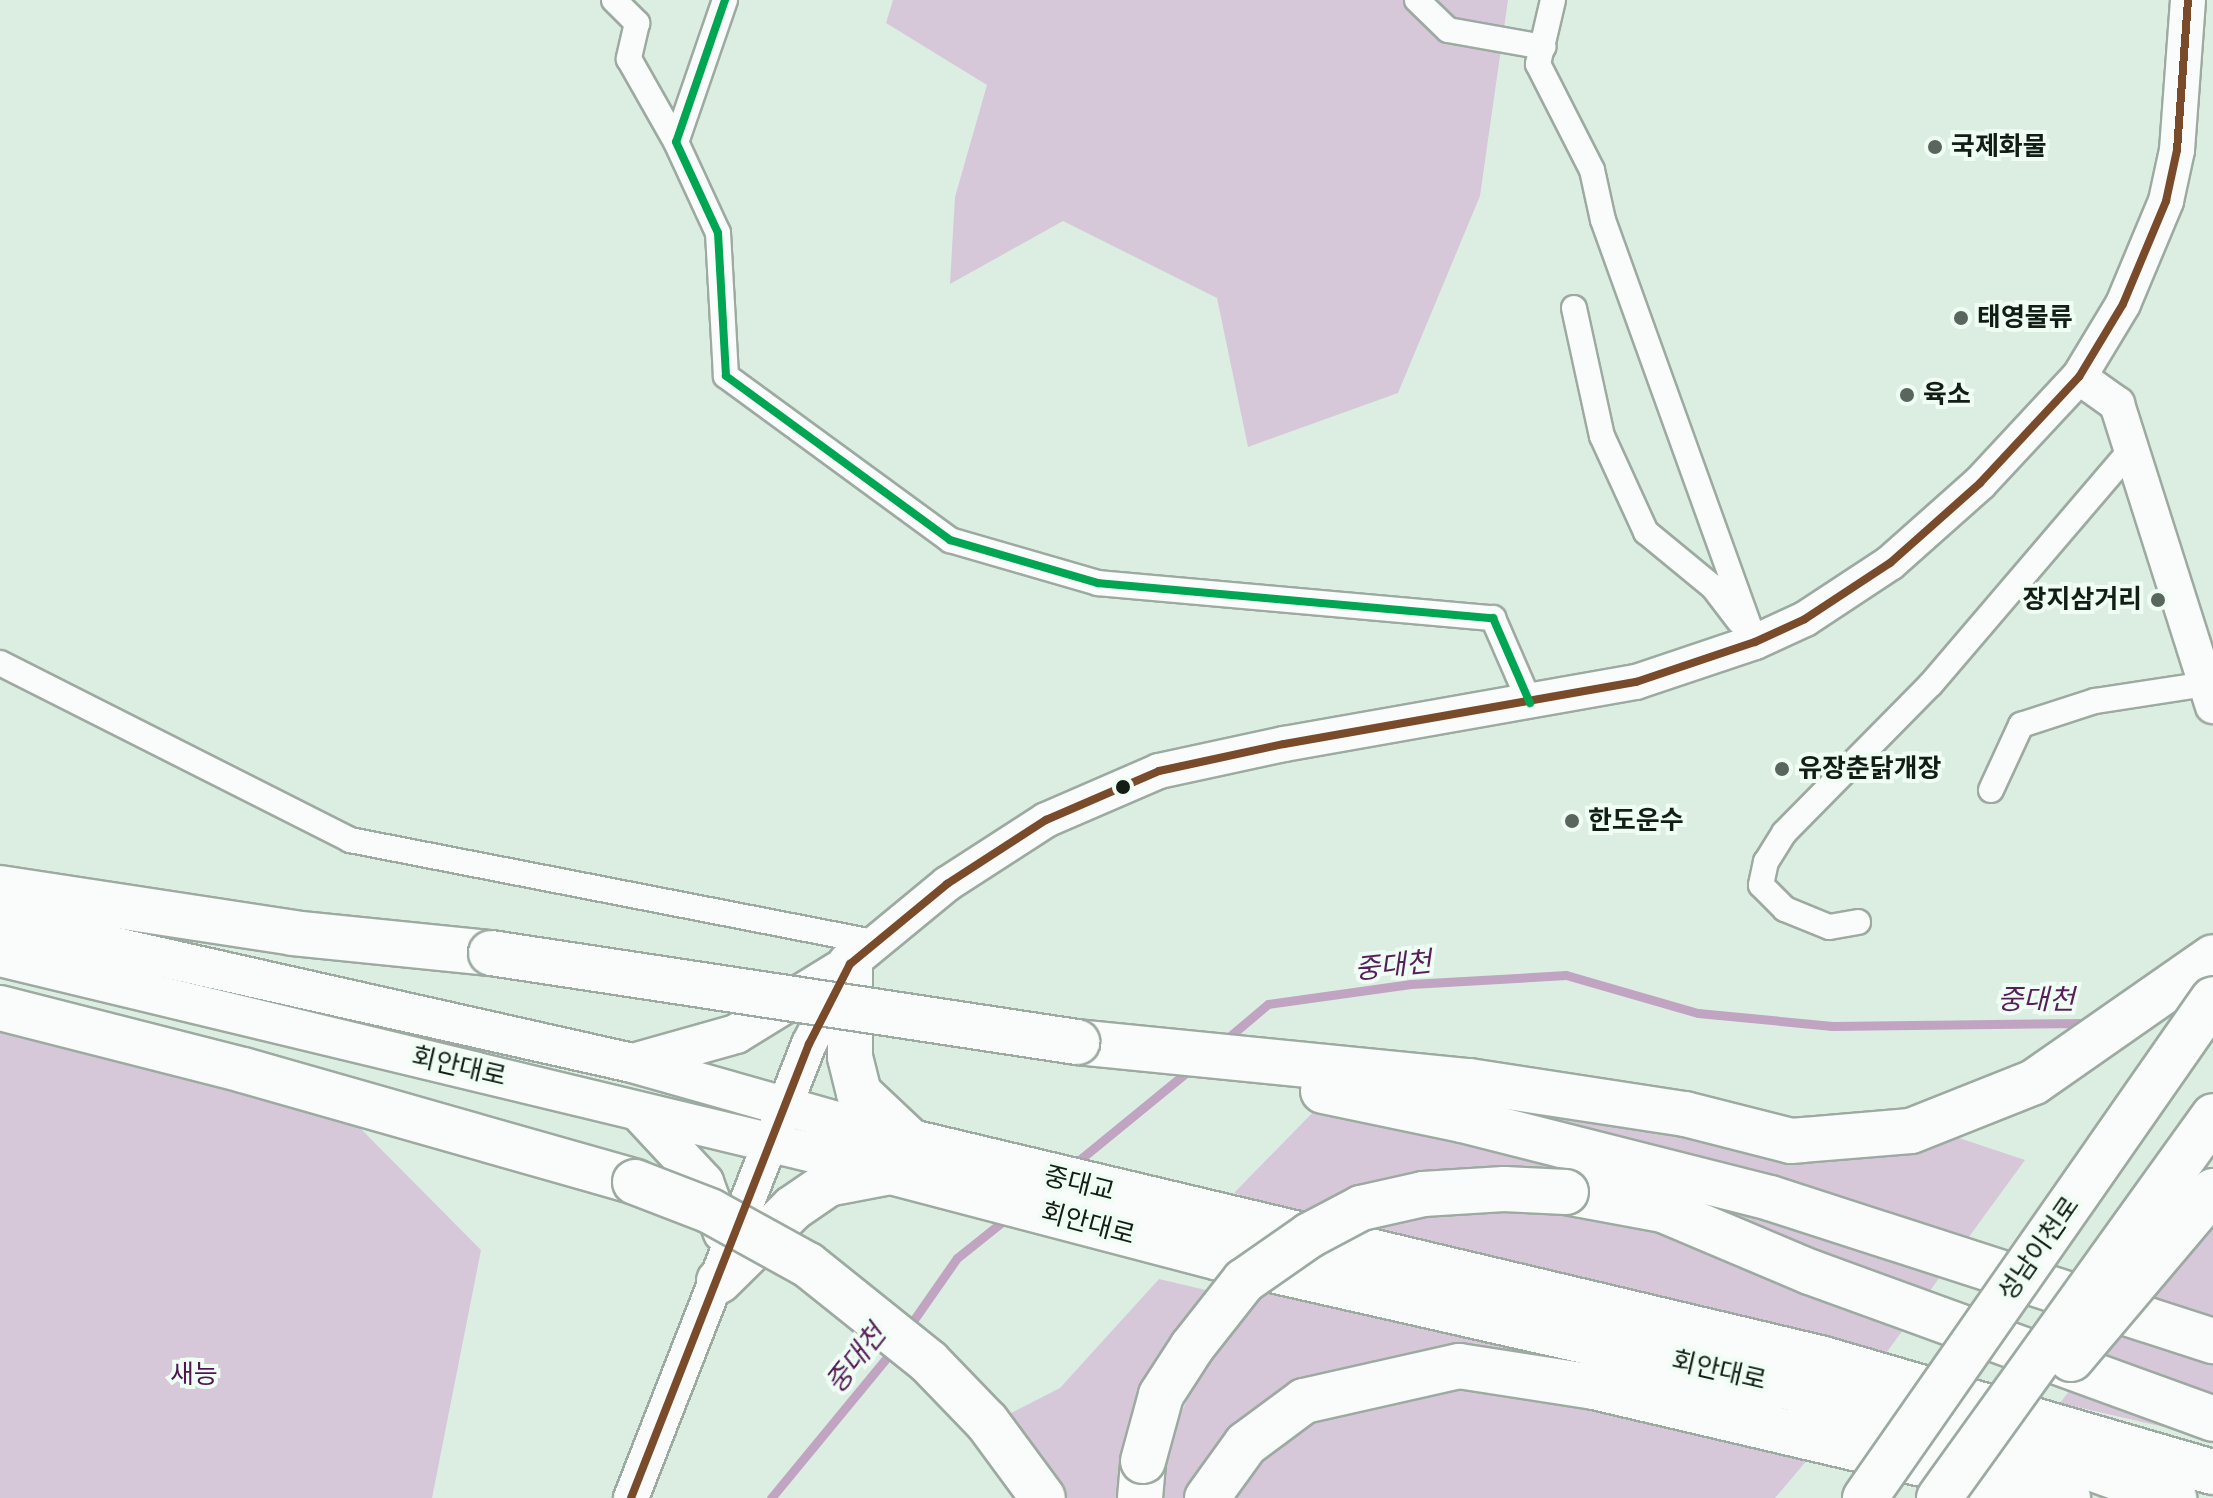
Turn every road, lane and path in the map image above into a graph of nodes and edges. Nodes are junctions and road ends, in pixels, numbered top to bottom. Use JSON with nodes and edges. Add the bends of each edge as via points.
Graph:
{"nodes":[{"id":1,"x":614,"y":0,"type":"edge"},
{"id":2,"x":725,"y":0,"type":"edge"},
{"id":3,"x":1417,"y":0,"type":"edge"},
{"id":4,"x":1553,"y":0,"type":"edge"},
{"id":5,"x":2188,"y":0,"type":"edge"},
{"id":6,"x":1543,"y":47,"type":"junction"},
{"id":7,"x":676,"y":142,"type":"junction"},
{"id":8,"x":1574,"y":308,"type":"dead end"},
{"id":9,"x":2079,"y":377,"type":"junction"},
{"id":10,"x":2132,"y":449,"type":"junction"},
{"id":11,"x":1755,"y":642,"type":"junction"},
{"id":12,"x":0,"y":663,"type":"edge"},
{"id":13,"x":2209,"y":695,"type":"edge"},
{"id":14,"x":1530,"y":703,"type":"junction"},
{"id":15,"x":1991,"y":790,"type":"dead end"},
{"id":16,"x":0,"y":888,"type":"edge"},
{"id":17,"x":0,"y":921,"type":"edge"},
{"id":18,"x":1858,"y":922,"type":"dead end"},
{"id":19,"x":861,"y":953,"type":"junction"},
{"id":20,"x":0,"y":957,"type":"edge"},
{"id":21,"x":2213,"y":957,"type":"edge"},
{"id":22,"x":2213,"y":999,"type":"edge"},
{"id":23,"x":0,"y":1008,"type":"edge"},
{"id":24,"x":632,"y":1063,"type":"junction"},
{"id":25,"x":1466,"y":1100,"type":"junction"},
{"id":26,"x":784,"y":1109,"type":"junction"},
{"id":27,"x":637,"y":1110,"type":"junction"},
{"id":28,"x":2213,"y":1116,"type":"edge"},
{"id":29,"x":769,"y":1144,"type":"junction"},
{"id":30,"x":901,"y":1157,"type":"junction"},
{"id":31,"x":2213,"y":1191,"type":"edge"},
{"id":32,"x":1247,"y":1225,"type":"joint"},
{"id":33,"x":723,"y":1263,"type":"junction"},
{"id":34,"x":2213,"y":1341,"type":"edge"},
{"id":35,"x":2213,"y":1419,"type":"edge"},
{"id":36,"x":2213,"y":1472,"type":"edge"},
{"id":37,"x":1142,"y":1480,"type":"edge"},
{"id":38,"x":1868,"y":1491,"type":"edge"},
{"id":39,"x":631,"y":1498,"type":"edge"},
{"id":40,"x":1043,"y":1498,"type":"edge"},
{"id":41,"x":1207,"y":1498,"type":"edge"},
{"id":42,"x":1939,"y":1498,"type":"edge"},
{"id":43,"x":1953,"y":1498,"type":"edge"},
{"id":44,"x":2068,"y":1498,"type":"edge"},
{"id":45,"x":2174,"y":1498,"type":"edge"}],
"edges":[{"from":1,"to":7,"type":"street","via":[[637,23],[629,59]]},
{"from":2,"to":7,"type":"street"},
{"from":3,"to":6,"type":"street","via":[[1448,30]]},
{"from":4,"to":6,"type":"street"},
{"from":5,"to":9,"type":"street","via":[[2177,150],[2166,201],[2123,304]]},
{"from":6,"to":11,"type":"street","via":[[1538,64],[1592,170],[1603,220]]},
{"from":7,"to":14,"type":"street","via":[[718,233],[726,376],[950,540],[1098,583],[1493,618]]},
{"from":8,"to":11,"type":"street","via":[[1602,436],[1646,532],[1713,587]]},
{"from":9,"to":10,"type":"street","via":[[2117,404]]},
{"from":9,"to":11,"type":"street","via":[[1931,530],[1848,592]]},
{"from":10,"to":13,"type":"street"},
{"from":10,"to":18,"type":"street","via":[[1931,684],[1784,833],[1766,862],[1761,885],[1785,909],[1829,927]]},
{"from":11,"to":14,"type":"street","via":[[1636,682]]},
{"from":12,"to":19,"type":"street","via":[[350,840]]},
{"from":13,"to":15,"type":"street","via":[[2095,701],[2021,725]]},
{"from":14,"to":19,"type":"street","via":[[1284,744],[1159,771],[1046,820],[947,884]]},
{"from":16,"to":25,"type":"highway","bridge":true,"via":[[293,933],[491,953]]},
{"from":17,"to":24,"type":"main road","name":"회안대로"},
{"from":19,"to":24,"type":"main road","via":[[736,1034]]},
{"from":19,"to":26,"type":"street","via":[[809,1044]]},
{"from":19,"to":30,"type":"highway","via":[[850,1057],[859,1093]]},
{"from":20,"to":27,"type":"main road","name":"회안대로"},
{"from":21,"to":25,"type":"highway","via":[[2034,1082],[1911,1131],[1791,1141],[1685,1114]]},
{"from":22,"to":38,"type":"highway","name":"성남이천로","bridge":true},
{"from":23,"to":40,"type":"highway","bridge":true,"via":[[243,1070],[635,1182],[710,1211],[808,1265],[929,1362],[987,1422]]},
{"from":24,"to":26,"type":"main road","name":"회안대로"},
{"from":25,"to":34,"type":"highway"},
{"from":26,"to":29,"type":"street"},
{"from":26,"to":30,"type":"main road","name":"회안대로"},
{"from":27,"to":29,"type":"main road","name":"회안대로"},
{"from":27,"to":33,"type":"main road","via":[[704,1182]]},
{"from":28,"to":42,"type":"highway","bridge":true},
{"from":29,"to":30,"type":"main road","name":"회안대로"},
{"from":29,"to":33,"type":"street"},
{"from":30,"to":32,"type":"highway","name":"중대교"},
{"from":30,"to":33,"type":"highway","via":[[828,1184]]},
{"from":30,"to":45,"type":"highway","name":"회안대로","via":[[1219,1258],[1783,1386],[2082,1465]]},
{"from":31,"to":43,"type":"highway","bridge":true},
{"from":32,"to":36,"type":"highway","name":"회안대로","via":[[1820,1358]]},
{"from":33,"to":39,"type":"street"},
{"from":35,"to":37,"type":"highway","bridge":true,"via":[[1810,1272],[1663,1210],[1566,1192],[1423,1194],[1361,1208],[1310,1235],[1244,1281],[1161,1395]]},
{"from":41,"to":44,"type":"highway","via":[[1246,1444],[1304,1401],[1459,1366],[1594,1387]]}]}
